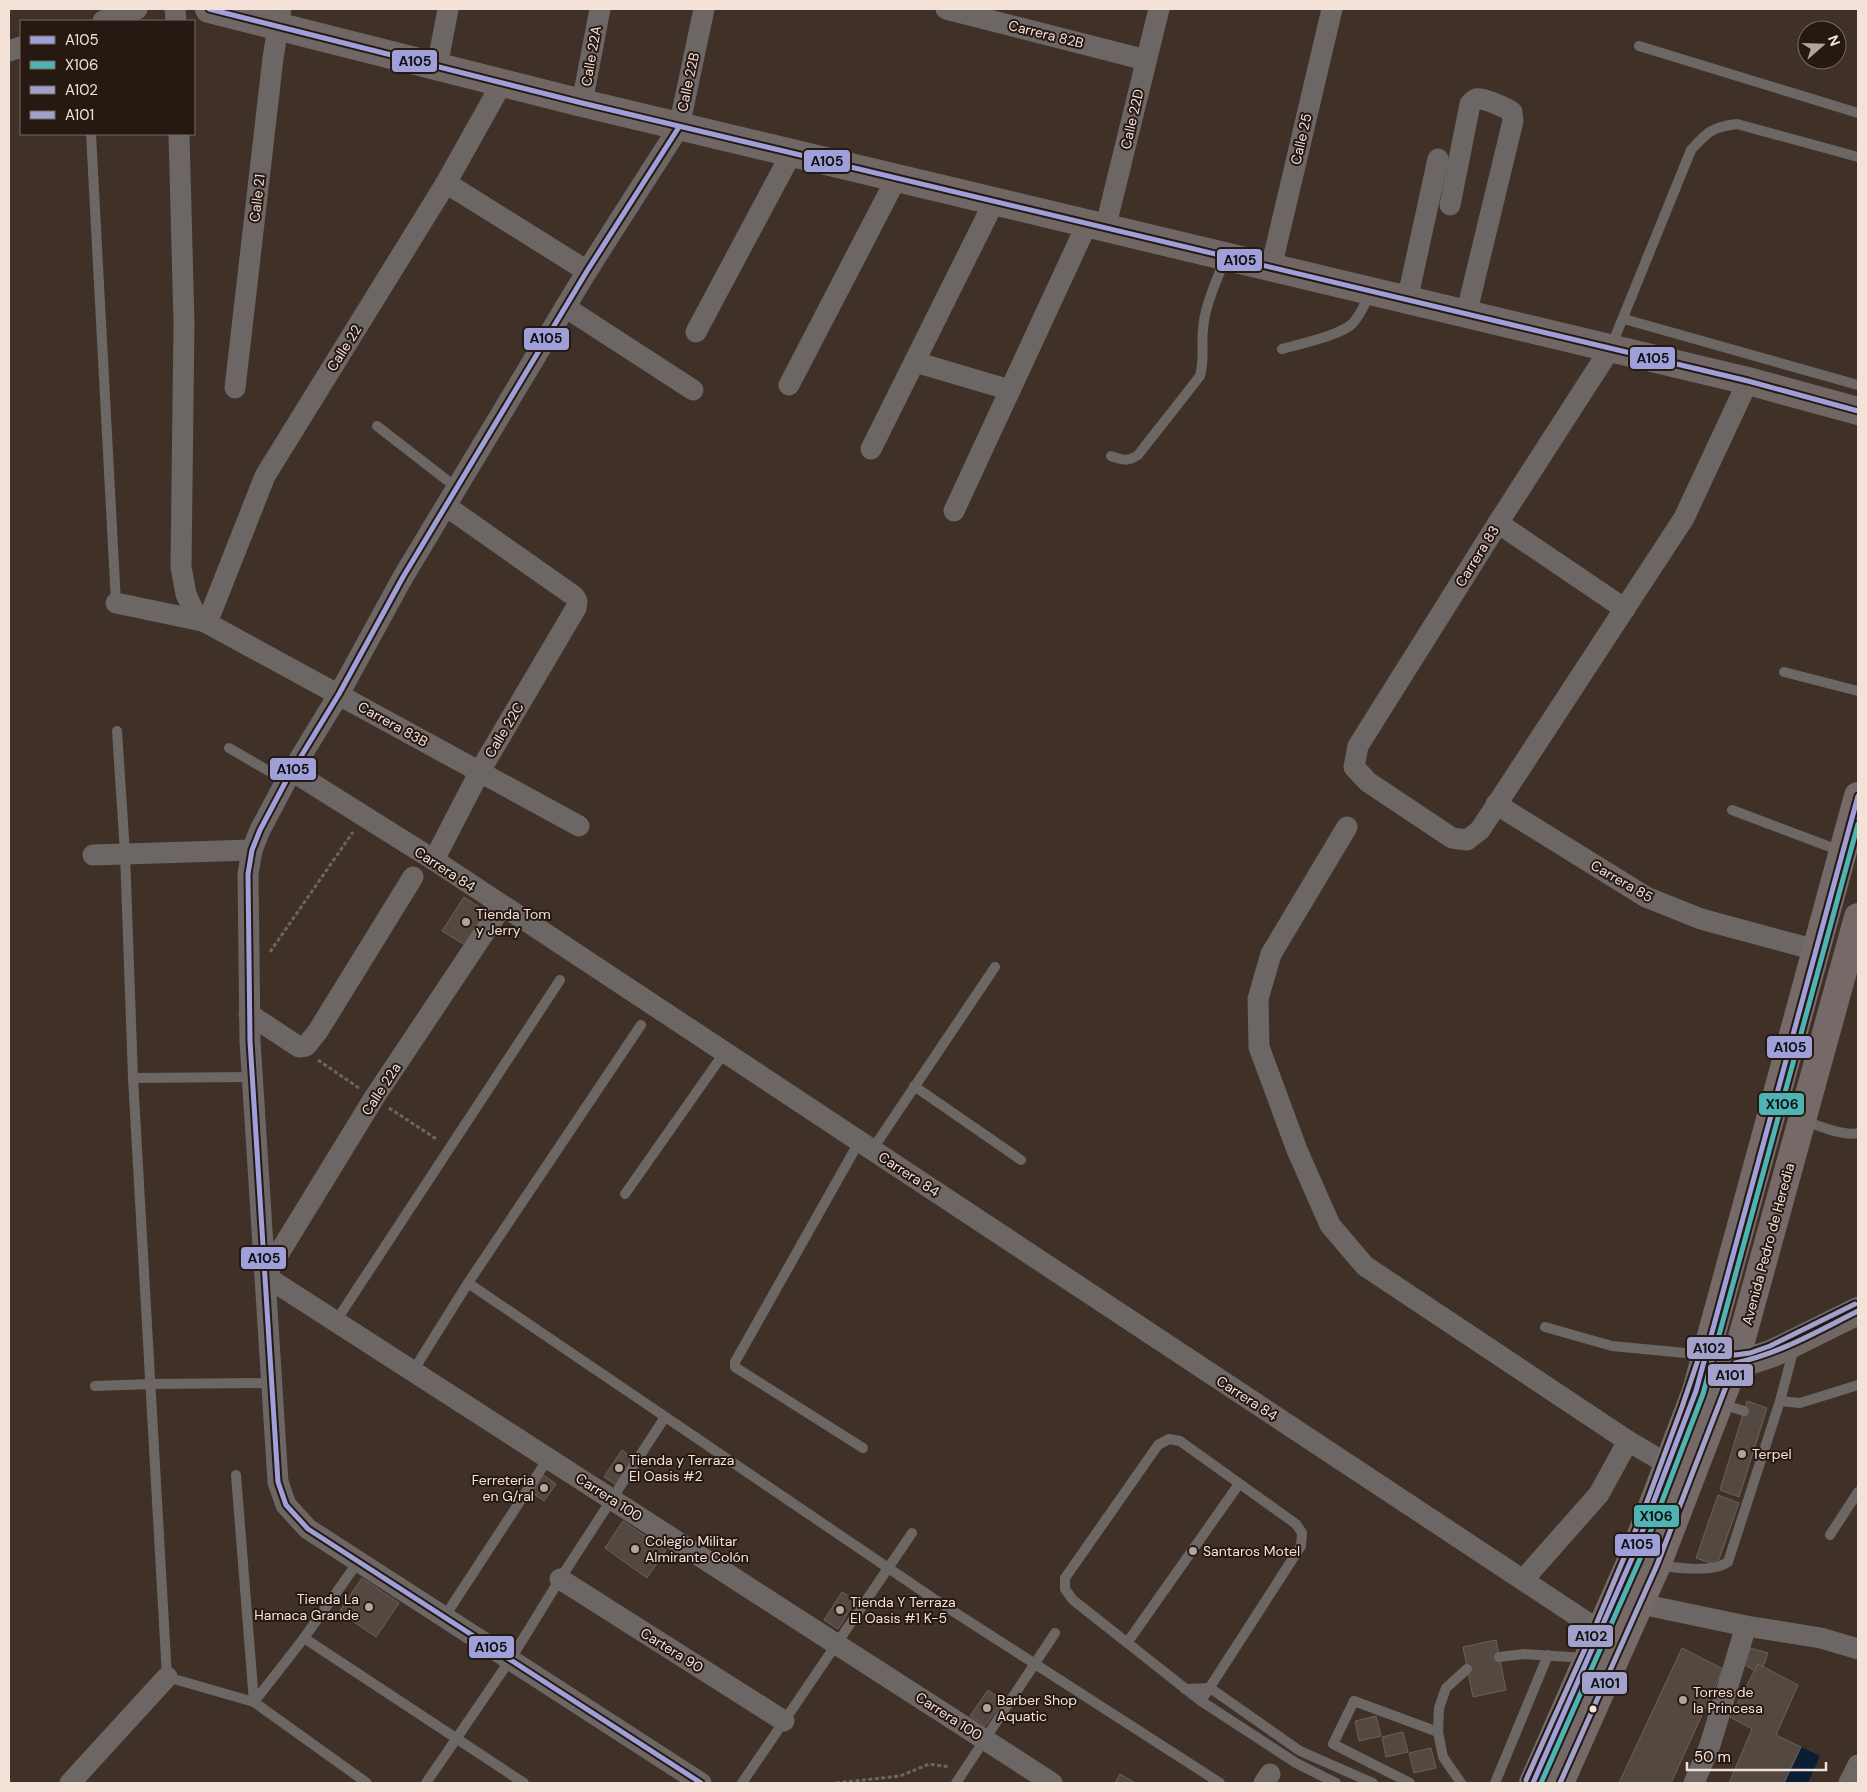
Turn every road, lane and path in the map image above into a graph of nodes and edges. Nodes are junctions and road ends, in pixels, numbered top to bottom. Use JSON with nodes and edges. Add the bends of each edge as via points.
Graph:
{"nodes":[{"id":1,"x":137,"y":9,"type":"edge"},
{"id":2,"x":209,"y":9,"type":"edge"},
{"id":3,"x":448,"y":9,"type":"edge"},
{"id":4,"x":600,"y":9,"type":"edge"},
{"id":5,"x":704,"y":9,"type":"edge"},
{"id":6,"x":946,"y":9,"type":"edge"},
{"id":7,"x":1159,"y":9,"type":"edge"},
{"id":8,"x":1332,"y":9,"type":"edge"},
{"id":9,"x":279,"y":17,"type":"edge"},
{"id":10,"x":106,"y":20,"type":"edge"},
{"id":11,"x":1639,"y":46,"type":"dead end"},
{"id":12,"x":1146,"y":60,"type":"junction"},
{"id":13,"x":437,"y":67,"type":"junction"},
{"id":14,"x":502,"y":83,"type":"junction"},
{"id":15,"x":582,"y":103,"type":"junction"},
{"id":16,"x":1858,"y":113,"type":"edge"},
{"id":17,"x":679,"y":127,"type":"junction"},
{"id":18,"x":91,"y":135,"type":"edge"},
{"id":19,"x":179,"y":135,"type":"edge"},
{"id":20,"x":791,"y":154,"type":"junction"},
{"id":21,"x":1858,"y":158,"type":"edge"},
{"id":22,"x":1438,"y":159,"type":"dead end"},
{"id":23,"x":896,"y":179,"type":"junction"},
{"id":24,"x":446,"y":183,"type":"junction"},
{"id":25,"x":994,"y":202,"type":"junction"},
{"id":26,"x":1450,"y":205,"type":"dead end"},
{"id":27,"x":1096,"y":227,"type":"junction"},
{"id":28,"x":1225,"y":258,"type":"junction"},
{"id":29,"x":1271,"y":268,"type":"junction"},
{"id":30,"x":587,"y":271,"type":"junction"},
{"id":31,"x":1371,"y":292,"type":"junction"},
{"id":32,"x":1407,"y":301,"type":"junction"},
{"id":33,"x":565,"y":307,"type":"junction"},
{"id":34,"x":1466,"y":315,"type":"junction"},
{"id":35,"x":1624,"y":319,"type":"junction"},
{"id":36,"x":696,"y":332,"type":"dead end"},
{"id":37,"x":1282,"y":349,"type":"dead end"},
{"id":38,"x":1610,"y":350,"type":"junction"},
{"id":39,"x":915,"y":362,"type":"junction"},
{"id":40,"x":1748,"y":381,"type":"junction"},
{"id":41,"x":789,"y":385,"type":"dead end"},
{"id":42,"x":1858,"y":385,"type":"edge"},
{"id":43,"x":235,"y":388,"type":"dead end"},
{"id":44,"x":693,"y":390,"type":"dead end"},
{"id":45,"x":1010,"y":390,"type":"junction"},
{"id":46,"x":1834,"y":390,"type":"junction"},
{"id":47,"x":1858,"y":411,"type":"edge"},
{"id":48,"x":377,"y":426,"type":"dead end"},
{"id":49,"x":871,"y":449,"type":"dead end"},
{"id":50,"x":1112,"y":456,"type":"dead end"},
{"id":51,"x":457,"y":488,"type":"junction"},
{"id":52,"x":446,"y":506,"type":"junction"},
{"id":53,"x":954,"y":510,"type":"dead end"},
{"id":54,"x":1498,"y":523,"type":"junction"},
{"id":55,"x":116,"y":603,"type":"joint"},
{"id":56,"x":1624,"y":609,"type":"junction"},
{"id":57,"x":207,"y":622,"type":"junction"},
{"id":58,"x":1784,"y":672,"type":"dead end"},
{"id":59,"x":1858,"y":691,"type":"edge"},
{"id":60,"x":339,"y":694,"type":"junction"},
{"id":61,"x":118,"y":731,"type":"dead end"},
{"id":62,"x":229,"y":748,"type":"dead end"},
{"id":63,"x":480,"y":771,"type":"junction"},
{"id":64,"x":289,"y":776,"type":"junction"},
{"id":65,"x":1858,"y":796,"type":"edge"},
{"id":66,"x":1496,"y":804,"type":"junction"},
{"id":67,"x":1732,"y":810,"type":"dead end"},
{"id":68,"x":363,"y":817,"type":"junction"},
{"id":69,"x":579,"y":826,"type":"dead end"},
{"id":70,"x":1347,"y":827,"type":"dead end"},
{"id":71,"x":252,"y":850,"type":"junction"},
{"id":72,"x":1843,"y":852,"type":"junction"},
{"id":73,"x":125,"y":854,"type":"junction"},
{"id":74,"x":93,"y":855,"type":"dead end"},
{"id":75,"x":434,"y":860,"type":"junction"},
{"id":76,"x":413,"y":877,"type":"dead end"},
{"id":77,"x":502,"y":906,"type":"junction"},
{"id":78,"x":1858,"y":917,"type":"edge"},
{"id":79,"x":1816,"y":950,"type":"junction"},
{"id":80,"x":996,"y":967,"type":"dead end"},
{"id":81,"x":560,"y":980,"type":"dead end"},
{"id":82,"x":248,"y":983,"type":"junction"},
{"id":83,"x":249,"y":1014,"type":"junction"},
{"id":84,"x":642,"y":1025,"type":"dead end"},
{"id":85,"x":724,"y":1053,"type":"junction"},
{"id":86,"x":252,"y":1077,"type":"junction"},
{"id":87,"x":133,"y":1078,"type":"junction"},
{"id":88,"x":914,"y":1086,"type":"junction"},
{"id":89,"x":1802,"y":1120,"type":"junction"},
{"id":90,"x":1858,"y":1133,"type":"edge"},
{"id":91,"x":866,"y":1146,"type":"junction"},
{"id":92,"x":1021,"y":1160,"type":"dead end"},
{"id":93,"x":625,"y":1194,"type":"dead end"},
{"id":94,"x":265,"y":1276,"type":"junction"},
{"id":95,"x":468,"y":1284,"type":"junction"},
{"id":96,"x":1858,"y":1311,"type":"edge"},
{"id":97,"x":336,"y":1321,"type":"junction"},
{"id":98,"x":1545,"y":1327,"type":"dead end"},
{"id":99,"x":1796,"y":1341,"type":"junction"},
{"id":100,"x":1707,"y":1355,"type":"junction"},
{"id":101,"x":1735,"y":1363,"type":"junction"},
{"id":102,"x":413,"y":1371,"type":"junction"},
{"id":103,"x":270,"y":1383,"type":"junction"},
{"id":104,"x":151,"y":1384,"type":"junction"},
{"id":105,"x":1858,"y":1385,"type":"edge"},
{"id":106,"x":95,"y":1386,"type":"dead end"},
{"id":107,"x":1780,"y":1401,"type":"junction"},
{"id":108,"x":665,"y":1417,"type":"junction"},
{"id":109,"x":1628,"y":1440,"type":"junction"},
{"id":110,"x":863,"y":1448,"type":"dead end"},
{"id":111,"x":549,"y":1458,"type":"junction"},
{"id":112,"x":1669,"y":1465,"type":"junction"},
{"id":113,"x":236,"y":1475,"type":"dead end"},
{"id":114,"x":1239,"y":1484,"type":"junction"},
{"id":115,"x":1858,"y":1492,"type":"edge"},
{"id":116,"x":612,"y":1499,"type":"junction"},
{"id":117,"x":912,"y":1533,"type":"dead end"},
{"id":118,"x":1830,"y":1534,"type":"dead end"},
{"id":119,"x":358,"y":1562,"type":"junction"},
{"id":120,"x":1657,"y":1565,"type":"junction"},
{"id":121,"x":888,"y":1568,"type":"junction"},
{"id":122,"x":560,"y":1578,"type":"junction"},
{"id":123,"x":1523,"y":1580,"type":"junction"},
{"id":124,"x":1641,"y":1604,"type":"junction"},
{"id":125,"x":445,"y":1616,"type":"junction"},
{"id":126,"x":1746,"y":1626,"type":"junction"},
{"id":127,"x":1600,"y":1631,"type":"junction"},
{"id":128,"x":1055,"y":1633,"type":"dead end"},
{"id":129,"x":304,"y":1638,"type":"junction"},
{"id":130,"x":1127,"y":1643,"type":"junction"},
{"id":131,"x":836,"y":1644,"type":"junction"},
{"id":132,"x":1858,"y":1650,"type":"edge"},
{"id":133,"x":1548,"y":1655,"type":"junction"},
{"id":134,"x":1499,"y":1657,"type":"dead end"},
{"id":135,"x":1588,"y":1658,"type":"junction"},
{"id":136,"x":510,"y":1660,"type":"junction"},
{"id":137,"x":1034,"y":1664,"type":"junction"},
{"id":138,"x":1467,"y":1669,"type":"dead end"},
{"id":139,"x":167,"y":1677,"type":"junction"},
{"id":140,"x":1210,"y":1688,"type":"junction"},
{"id":141,"x":1185,"y":1689,"type":"junction"},
{"id":142,"x":1201,"y":1701,"type":"junction"},
{"id":143,"x":254,"y":1702,"type":"junction"},
{"id":144,"x":784,"y":1721,"type":"junction"},
{"id":145,"x":1438,"y":1732,"type":"junction"},
{"id":146,"x":455,"y":1738,"type":"junction"},
{"id":147,"x":984,"y":1740,"type":"junction"},
{"id":148,"x":1858,"y":1765,"type":"edge"},
{"id":149,"x":966,"y":1768,"type":"junction"},
{"id":150,"x":70,"y":1783,"type":"edge"},
{"id":151,"x":368,"y":1783,"type":"edge"},
{"id":152,"x":426,"y":1783,"type":"edge"},
{"id":153,"x":524,"y":1783,"type":"edge"},
{"id":154,"x":701,"y":1783,"type":"edge"},
{"id":155,"x":742,"y":1783,"type":"edge"},
{"id":156,"x":836,"y":1783,"type":"edge"},
{"id":157,"x":956,"y":1783,"type":"edge"},
{"id":158,"x":1052,"y":1783,"type":"edge"},
{"id":159,"x":1220,"y":1783,"type":"edge"},
{"id":160,"x":1336,"y":1783,"type":"edge"},
{"id":161,"x":1373,"y":1783,"type":"edge"},
{"id":162,"x":1410,"y":1783,"type":"edge"},
{"id":163,"x":1461,"y":1783,"type":"edge"},
{"id":164,"x":1495,"y":1783,"type":"edge"},
{"id":165,"x":1533,"y":1783,"type":"edge"},
{"id":166,"x":1560,"y":1783,"type":"edge"},
{"id":167,"x":1694,"y":1783,"type":"edge"},
{"id":168,"x":1849,"y":1783,"type":"edge"}],
"edges":[{"from":1,"to":10,"type":"street"},
{"from":2,"to":9,"type":"street"},
{"from":3,"to":13,"type":"street"},
{"from":4,"to":15,"type":"street","name":"Calle 22A"},
{"from":5,"to":17,"type":"street","name":"Calle 22B"},
{"from":6,"to":12,"type":"street","name":"Carrera 82B"},
{"from":7,"to":12,"type":"street","name":"Calle 22D"},
{"from":8,"to":29,"type":"street","name":"Calle 25"},
{"from":9,"to":13,"type":"street"},
{"from":9,"to":43,"type":"street","name":"Calle 21"},
{"from":11,"to":16,"type":"lane"},
{"from":12,"to":27,"type":"street","name":"Calle 22D"},
{"from":13,"to":14,"type":"street"},
{"from":14,"to":15,"type":"street"},
{"from":14,"to":24,"type":"street","name":"Calle 22"},
{"from":15,"to":17,"type":"street"},
{"from":17,"to":20,"type":"street"},
{"from":17,"to":30,"type":"street","name":"Calle 22B"},
{"from":18,"to":55,"type":"lane"},
{"from":19,"to":57,"type":"street","via":[[184,323],[181,567],[193,610]]},
{"from":20,"to":23,"type":"street"},
{"from":20,"to":36,"type":"street"},
{"from":21,"to":35,"type":"lane","via":[[1736,124],[1719,126],[1705,134],[1691,150]]},
{"from":22,"to":32,"type":"street"},
{"from":23,"to":25,"type":"street"},
{"from":23,"to":41,"type":"street"},
{"from":24,"to":30,"type":"street"},
{"from":24,"to":57,"type":"street","name":"Calle 22","via":[[265,476]]},
{"from":25,"to":27,"type":"street"},
{"from":25,"to":39,"type":"street"},
{"from":26,"to":34,"type":"street","via":[[1470,104],[1478,98],[1508,109],[1512,112],[1513,121]]},
{"from":27,"to":28,"type":"street"},
{"from":27,"to":45,"type":"street","name":"Calle 22D"},
{"from":28,"to":29,"type":"street"},
{"from":28,"to":50,"type":"lane","via":[[1207,307],[1200,376],[1138,455],[1124,461]]},
{"from":29,"to":31,"type":"street"},
{"from":30,"to":33,"type":"street","name":"Calle 22B"},
{"from":31,"to":32,"type":"street"},
{"from":31,"to":37,"type":"lane","via":[[1351,325]]},
{"from":32,"to":34,"type":"street"},
{"from":33,"to":44,"type":"street"},
{"from":33,"to":51,"type":"street","name":"Calle 22B"},
{"from":34,"to":38,"type":"street"},
{"from":35,"to":38,"type":"lane"},
{"from":35,"to":46,"type":"lane"},
{"from":38,"to":40,"type":"street"},
{"from":38,"to":54,"type":"street","name":"Carrera 83"},
{"from":39,"to":45,"type":"street"},
{"from":39,"to":49,"type":"street"},
{"from":40,"to":46,"type":"street"},
{"from":40,"to":56,"type":"street","via":[[1684,518]]},
{"from":42,"to":46,"type":"lane"},
{"from":45,"to":53,"type":"street","name":"Calle 22D"},
{"from":46,"to":47,"type":"street"},
{"from":48,"to":51,"type":"lane"},
{"from":51,"to":52,"type":"street","name":"Calle 22B"},
{"from":52,"to":60,"type":"street","name":"Calle 22B"},
{"from":52,"to":63,"type":"street","name":"Calle 22C","via":[[577,601],[576,608]]},
{"from":54,"to":56,"type":"street"},
{"from":54,"to":66,"type":"street","name":"Carrera 83","via":[[1358,746],[1354,767],[1368,782],[1452,838],[1467,840],[1480,830]]},
{"from":55,"to":57,"type":"street"},
{"from":56,"to":66,"type":"street"},
{"from":57,"to":60,"type":"street","name":"Carrera 83B"},
{"from":58,"to":59,"type":"lane"},
{"from":60,"to":63,"type":"street","name":"Carrera 83B"},
{"from":60,"to":64,"type":"street","name":"Calle 22B"},
{"from":61,"to":73,"type":"lane"},
{"from":62,"to":64,"type":"lane"},
{"from":63,"to":69,"type":"street","name":"Carrera 83B"},
{"from":63,"to":75,"type":"street","name":"Calle 22C"},
{"from":64,"to":68,"type":"street","name":"Carrera 84"},
{"from":64,"to":71,"type":"street","name":"Calle 22B"},
{"from":65,"to":72,"type":"highway"},
{"from":66,"to":79,"type":"street","name":"Carrera 85","via":[[1646,897],[1701,919]]},
{"from":67,"to":72,"type":"lane"},
{"from":68,"to":75,"type":"street","name":"Carrera 84"},
{"from":68,"to":82,"type":"path"},
{"from":70,"to":109,"type":"street","via":[[1271,954],[1258,999],[1259,1047],[1297,1150],[1330,1225],[1365,1266]]},
{"from":71,"to":73,"type":"street"},
{"from":71,"to":82,"type":"street","via":[[248,874]]},
{"from":72,"to":79,"type":"highway"},
{"from":73,"to":74,"type":"street"},
{"from":73,"to":87,"type":"lane"},
{"from":75,"to":77,"type":"street","name":"Carrera 84"},
{"from":76,"to":83,"type":"street","via":[[306,1046],[299,1047]]},
{"from":77,"to":85,"type":"street","name":"Carrera 84"},
{"from":77,"to":94,"type":"street","name":"Calle 22a","via":[[374,1098]]},
{"from":78,"to":89,"type":"highway","name":"Avenida Pedro de Heredia"},
{"from":79,"to":100,"type":"highway"},
{"from":80,"to":88,"type":"lane"},
{"from":81,"to":97,"type":"lane"},
{"from":82,"to":83,"type":"street"},
{"from":83,"to":86,"type":"street"},
{"from":84,"to":95,"type":"lane"},
{"from":85,"to":91,"type":"street","name":"Carrera 84"},
{"from":85,"to":93,"type":"lane"},
{"from":86,"to":87,"type":"lane"},
{"from":86,"to":94,"type":"street"},
{"from":87,"to":104,"type":"lane"},
{"from":88,"to":91,"type":"lane"},
{"from":88,"to":92,"type":"lane"},
{"from":89,"to":90,"type":"lane","via":[[1852,1135]]},
{"from":89,"to":101,"type":"highway","name":"Avenida Pedro de Heredia"},
{"from":91,"to":110,"type":"lane","via":[[735,1362],[738,1369]]},
{"from":91,"to":123,"type":"street","name":"Carrera 84"},
{"from":94,"to":97,"type":"street","name":"Carrera 100"},
{"from":94,"to":103,"type":"street"},
{"from":95,"to":102,"type":"lane"},
{"from":95,"to":108,"type":"lane"},
{"from":96,"to":99,"type":"street"},
{"from":97,"to":102,"type":"street","name":"Carrera 100"},
{"from":98,"to":100,"type":"lane","via":[[1612,1346]]},
{"from":99,"to":101,"type":"street","via":[[1752,1360]]},
{"from":99,"to":107,"type":"lane"},
{"from":100,"to":101,"type":"street"},
{"from":100,"to":112,"type":"highway"},
{"from":101,"to":120,"type":"highway","name":"Avenida Pedro de Heredia","via":[[1732,1407]]},
{"from":102,"to":111,"type":"street","name":"Carrera 100"},
{"from":103,"to":104,"type":"lane"},
{"from":103,"to":119,"type":"street","via":[[278,1482],[286,1505],[308,1529]]},
{"from":104,"to":106,"type":"lane"},
{"from":104,"to":139,"type":"lane"},
{"from":105,"to":107,"type":"lane","via":[[1800,1402]]},
{"from":107,"to":120,"type":"lane","via":[[1769,1418],[1728,1562],[1707,1568]]},
{"from":108,"to":116,"type":"lane"},
{"from":108,"to":121,"type":"lane"},
{"from":109,"to":112,"type":"street"},
{"from":109,"to":123,"type":"street","via":[[1599,1494]]},
{"from":111,"to":116,"type":"street","name":"Carrera 100"},
{"from":111,"to":125,"type":"lane"},
{"from":112,"to":127,"type":"highway"},
{"from":113,"to":143,"type":"lane"},
{"from":114,"to":130,"type":"lane"},
{"from":114,"to":130,"type":"lane","via":[[1180,1441],[1169,1440],[1158,1446],[1065,1578],[1064,1589],[1073,1600]]},
{"from":114,"to":140,"type":"lane","via":[[1296,1524],[1302,1533],[1301,1546]]},
{"from":115,"to":118,"type":"lane"},
{"from":116,"to":122,"type":"lane"},
{"from":116,"to":131,"type":"street","name":"Carrera 100"},
{"from":117,"to":121,"type":"lane"},
{"from":119,"to":125,"type":"street"},
{"from":119,"to":129,"type":"lane"},
{"from":120,"to":124,"type":"highway","name":"Avenida Pedro de Heredia"},
{"from":121,"to":131,"type":"lane"},
{"from":121,"to":137,"type":"lane"},
{"from":122,"to":136,"type":"lane"},
{"from":122,"to":144,"type":"street","name":"Cartera 90"},
{"from":123,"to":127,"type":"street","name":"Carrera 84"},
{"from":124,"to":126,"type":"street"},
{"from":124,"to":166,"type":"highway","name":"Avenida Pedro de Heredia"},
{"from":125,"to":136,"type":"street"},
{"from":126,"to":132,"type":"street","via":[[1822,1638]]},
{"from":126,"to":167,"type":"street","via":[[1710,1745]]},
{"from":127,"to":135,"type":"highway"},
{"from":128,"to":137,"type":"lane"},
{"from":129,"to":143,"type":"lane"},
{"from":129,"to":146,"type":"lane"},
{"from":130,"to":141,"type":"lane"},
{"from":131,"to":144,"type":"lane"},
{"from":131,"to":147,"type":"street","name":"Carrera 100"},
{"from":133,"to":134,"type":"lane"},
{"from":133,"to":135,"type":"lane"},
{"from":133,"to":164,"type":"lane"},
{"from":135,"to":165,"type":"highway"},
{"from":136,"to":146,"type":"lane"},
{"from":136,"to":154,"type":"street"},
{"from":137,"to":147,"type":"lane"},
{"from":137,"to":159,"type":"lane"},
{"from":138,"to":145,"type":"lane","via":[[1446,1688],[1439,1708]]},
{"from":139,"to":143,"type":"lane"},
{"from":139,"to":150,"type":"street"},
{"from":140,"to":141,"type":"lane"},
{"from":140,"to":142,"type":"lane"},
{"from":140,"to":161,"type":"lane","via":[[1300,1751]]},
{"from":141,"to":142,"type":"lane"},
{"from":142,"to":160,"type":"lane","via":[[1296,1763]]},
{"from":143,"to":151,"type":"lane"},
{"from":144,"to":155,"type":"lane"},
{"from":145,"to":162,"type":"lane","via":[[1354,1701],[1333,1744]]},
{"from":145,"to":163,"type":"lane","via":[[1443,1757]]},
{"from":146,"to":152,"type":"lane"},
{"from":146,"to":153,"type":"lane"},
{"from":147,"to":149,"type":"lane"},
{"from":147,"to":158,"type":"street","name":"Carrera 100"},
{"from":148,"to":168,"type":"street"},
{"from":149,"to":156,"type":"path","via":[[930,1764],[900,1776]]},
{"from":149,"to":157,"type":"lane"}]}
